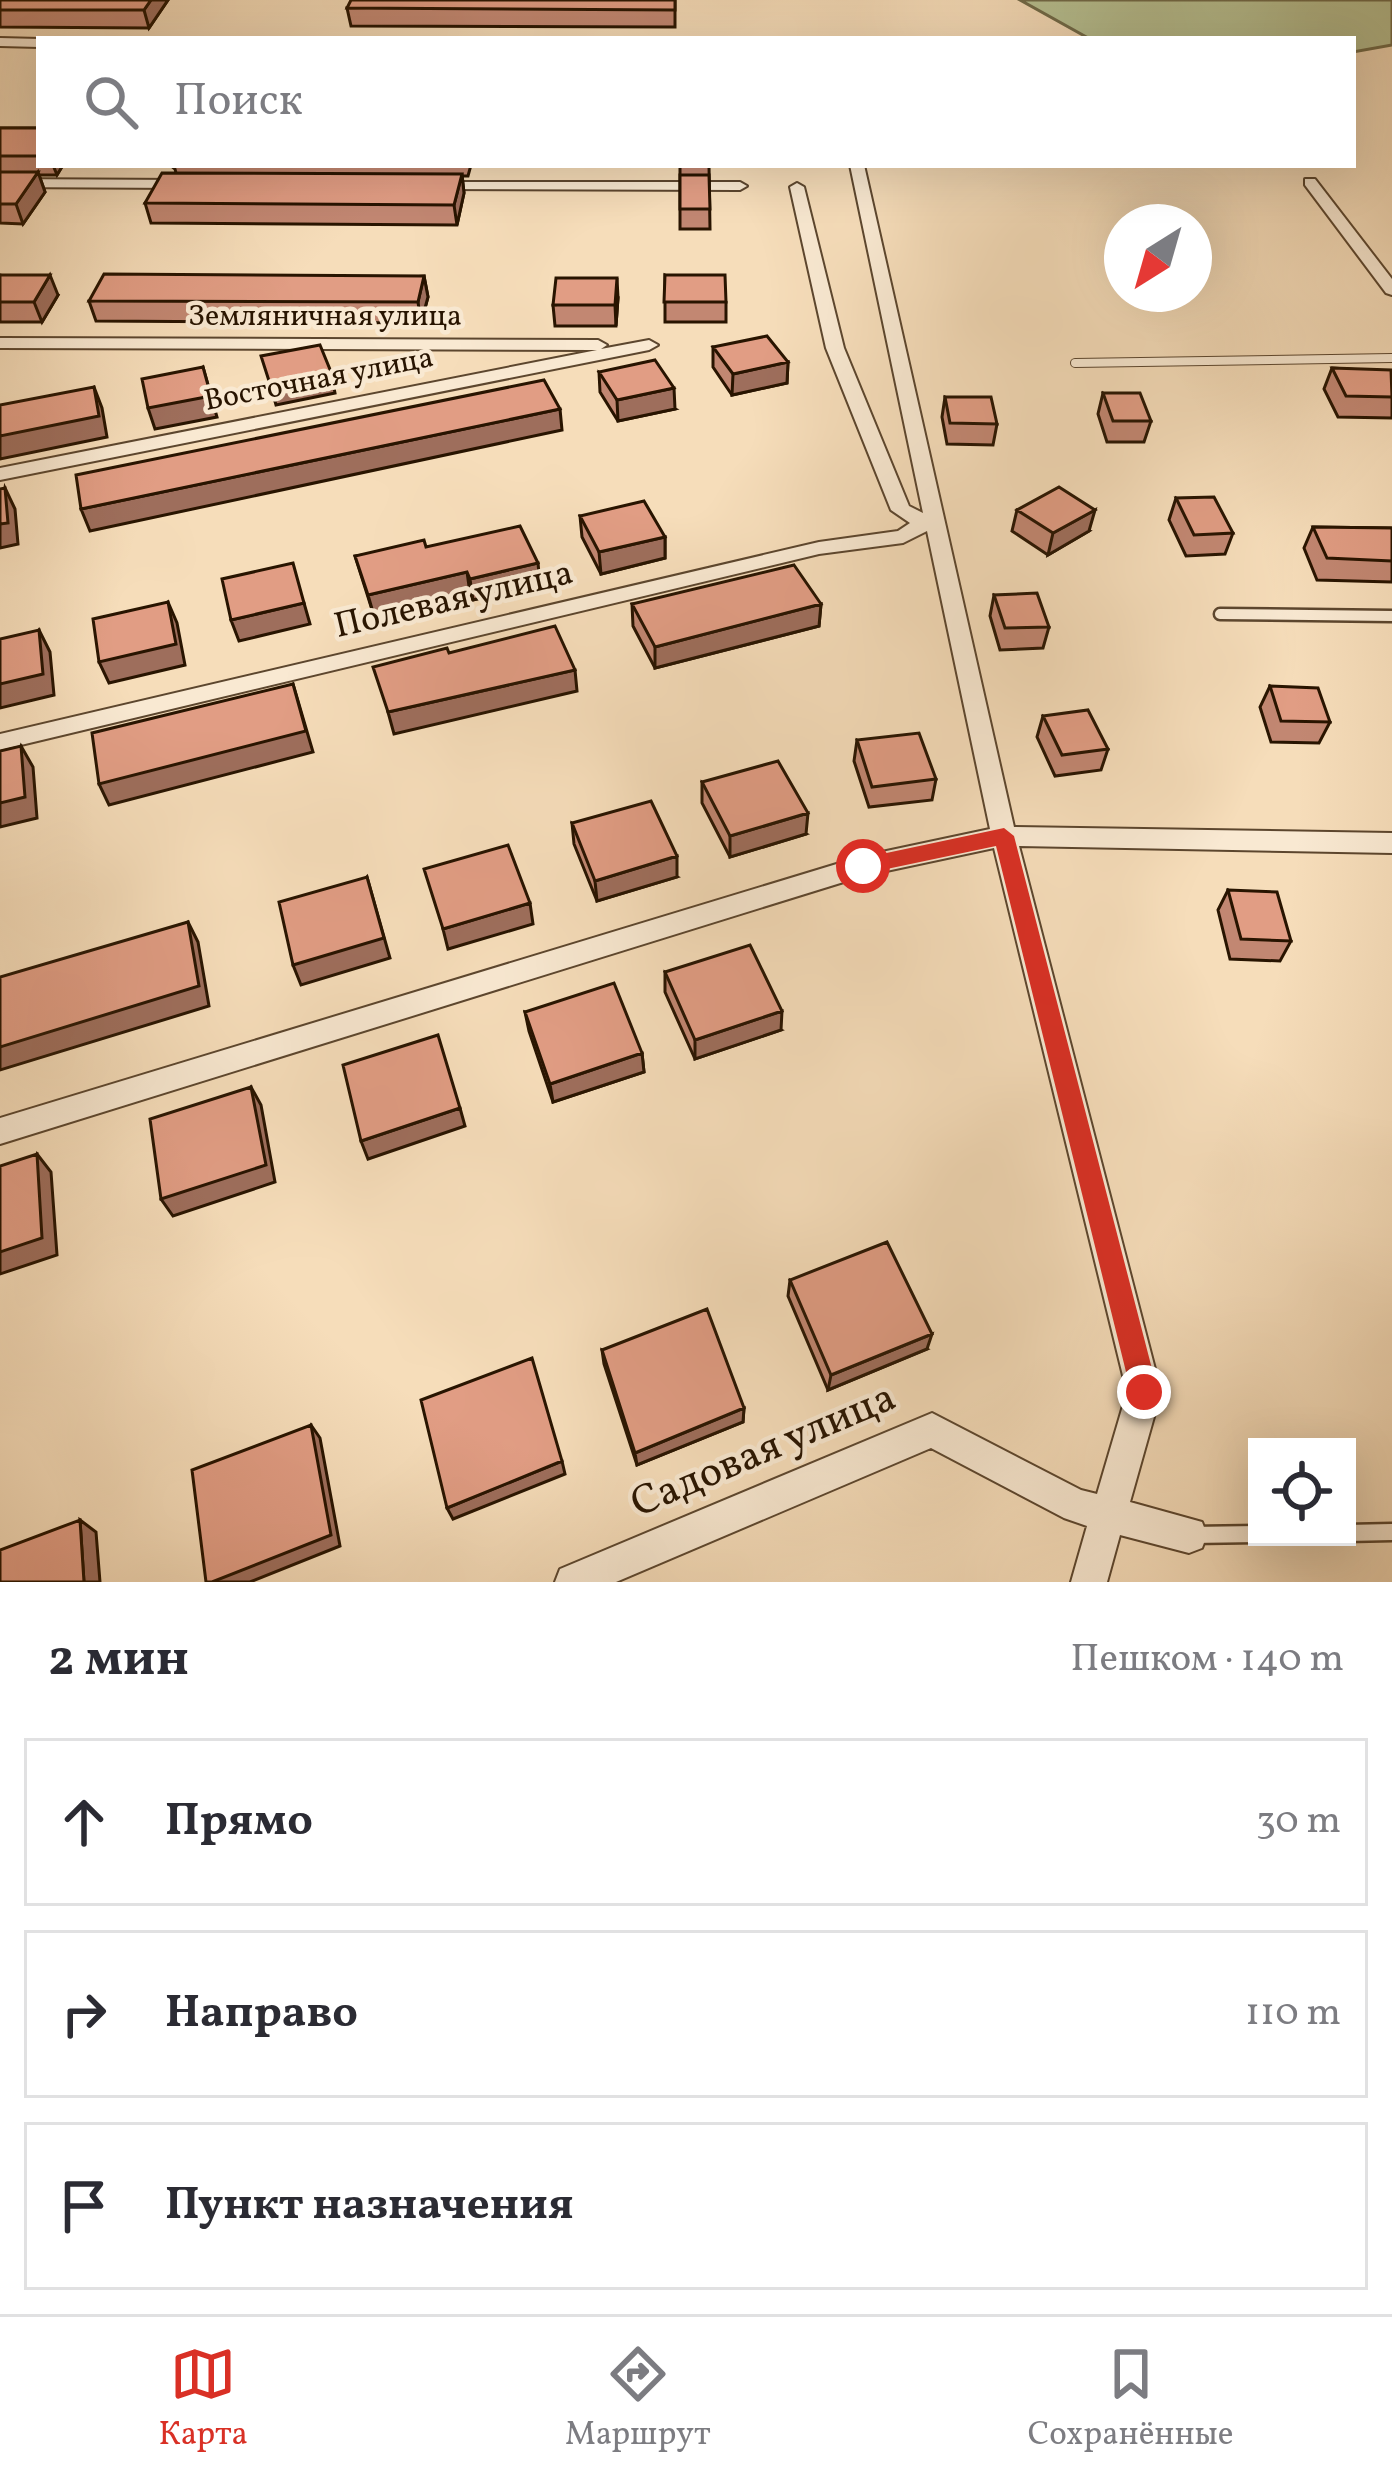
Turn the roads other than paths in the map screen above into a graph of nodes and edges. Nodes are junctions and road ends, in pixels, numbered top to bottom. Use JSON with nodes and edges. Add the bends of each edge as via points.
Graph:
{"nodes":[{"id":1,"x":0,"y":43,"type":"edge"},
{"id":2,"x":36,"y":43,"type":"edge"},
{"id":3,"x":0,"y":54,"type":"edge"},
{"id":4,"x":36,"y":54,"type":"edge"},
{"id":5,"x":858,"y":168,"type":"edge"},
{"id":6,"x":1310,"y":182,"type":"dead end"},
{"id":7,"x":0,"y":184,"type":"edge"},
{"id":8,"x":191,"y":184,"type":"edge"},
{"id":9,"x":406,"y":184,"type":"edge"},
{"id":10,"x":740,"y":185,"type":"dead end"},
{"id":11,"x":797,"y":187,"type":"dead end"},
{"id":12,"x":1392,"y":290,"type":"edge"},
{"id":13,"x":0,"y":343,"type":"edge"},
{"id":14,"x":649,"y":345,"type":"joint"},
{"id":15,"x":1392,"y":358,"type":"edge"},
{"id":16,"x":1075,"y":363,"type":"dead end"},
{"id":17,"x":0,"y":474,"type":"edge"},
{"id":18,"x":928,"y":526,"type":"junction"},
{"id":19,"x":1220,"y":614,"type":"dead end"},
{"id":20,"x":1392,"y":616,"type":"edge"},
{"id":21,"x":0,"y":742,"type":"edge"},
{"id":22,"x":1004,"y":836,"type":"junction"},
{"id":23,"x":1392,"y":843,"type":"edge"},
{"id":24,"x":0,"y":1131,"type":"edge"},
{"id":25,"x":1111,"y":1515,"type":"junction"},
{"id":26,"x":1392,"y":1532,"type":"edge"},
{"id":27,"x":1356,"y":1533,"type":"edge"},
{"id":28,"x":1248,"y":1534,"type":"edge"},
{"id":29,"x":1189,"y":1535,"type":"joint"},
{"id":30,"x":573,"y":1582,"type":"edge"},
{"id":31,"x":1089,"y":1582,"type":"edge"}],
"edges":[{"from":1,"to":2,"type":"street"},
{"from":3,"to":4,"type":"street"},
{"from":5,"to":18,"type":"street"},
{"from":6,"to":12,"type":"street"},
{"from":7,"to":8,"type":"street"},
{"from":9,"to":10,"type":"street"},
{"from":11,"to":18,"type":"street","via":[[835,347],[902,510]]},
{"from":13,"to":14,"type":"street","name":"Земляничная улица"},
{"from":14,"to":17,"type":"street","name":"Восточная улица"},
{"from":15,"to":16,"type":"lane"},
{"from":18,"to":21,"type":"street","name":"Полевая улица"},
{"from":18,"to":22,"type":"street"},
{"from":19,"to":20,"type":"lane"},
{"from":22,"to":23,"type":"street"},
{"from":22,"to":24,"type":"street","via":[[863,866]]},
{"from":22,"to":25,"type":"street","via":[[1144,1392]]},
{"from":25,"to":29,"type":"street","name":"Садовая улица"},
{"from":25,"to":30,"type":"street","name":"Садовая улица","via":[[1076,1506],[932,1430]]},
{"from":25,"to":31,"type":"street"},
{"from":26,"to":27,"type":"lane"},
{"from":28,"to":29,"type":"lane"}]}
